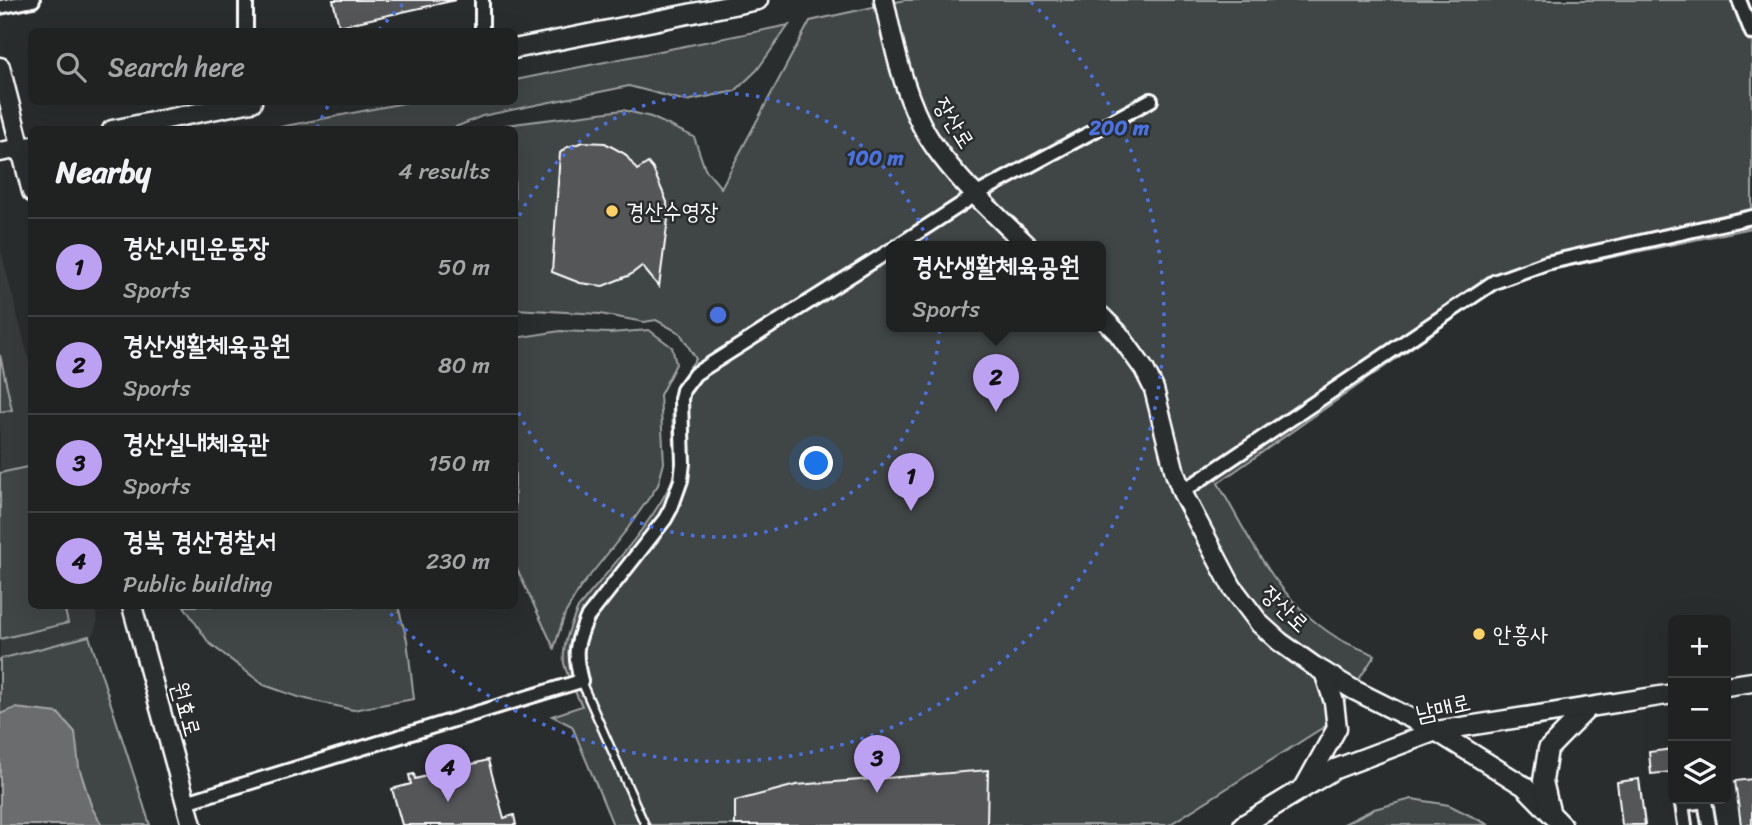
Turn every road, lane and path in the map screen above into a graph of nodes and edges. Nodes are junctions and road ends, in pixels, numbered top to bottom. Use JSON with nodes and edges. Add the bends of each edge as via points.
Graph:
{"nodes":[{"id":1,"x":33,"y":0,"type":"edge"},
{"id":2,"x":246,"y":0,"type":"edge"},
{"id":3,"x":482,"y":0,"type":"edge"},
{"id":4,"x":758,"y":0,"type":"edge"},
{"id":5,"x":884,"y":0,"type":"edge"},
{"id":6,"x":1739,"y":0,"type":"edge"},
{"id":7,"x":730,"y":3,"type":"edge"},
{"id":8,"x":0,"y":7,"type":"edge"},
{"id":9,"x":246,"y":28,"type":"edge"},
{"id":10,"x":482,"y":28,"type":"edge"},
{"id":11,"x":1752,"y":33,"type":"edge"},
{"id":12,"x":518,"y":48,"type":"edge"},
{"id":13,"x":0,"y":67,"type":"edge"},
{"id":14,"x":1151,"y":100,"type":"dead end"},
{"id":15,"x":233,"y":105,"type":"edge"},
{"id":16,"x":131,"y":126,"type":"edge"},
{"id":17,"x":25,"y":147,"type":"edge"},
{"id":18,"x":0,"y":152,"type":"edge"},
{"id":19,"x":28,"y":166,"type":"edge"},
{"id":20,"x":976,"y":194,"type":"junction"},
{"id":21,"x":1752,"y":217,"type":"edge"},
{"id":22,"x":905,"y":241,"type":"edge"},
{"id":23,"x":1023,"y":241,"type":"edge"},
{"id":24,"x":886,"y":253,"type":"edge"},
{"id":25,"x":1106,"y":321,"type":"edge"},
{"id":26,"x":1182,"y":492,"type":"junction"},
{"id":27,"x":133,"y":609,"type":"edge"},
{"id":28,"x":1324,"y":672,"type":"junction"},
{"id":29,"x":581,"y":681,"type":"junction"},
{"id":30,"x":1752,"y":682,"type":"edge"},
{"id":31,"x":1731,"y":685,"type":"edge"},
{"id":32,"x":1668,"y":695,"type":"edge"},
{"id":33,"x":1588,"y":708,"type":"junction"},
{"id":34,"x":1436,"y":731,"type":"junction"},
{"id":35,"x":1305,"y":786,"type":"junction"},
{"id":36,"x":186,"y":802,"type":"junction"},
{"id":37,"x":1556,"y":818,"type":"edge"},
{"id":38,"x":192,"y":825,"type":"edge"},
{"id":39,"x":645,"y":825,"type":"edge"},
{"id":40,"x":1243,"y":825,"type":"edge"},
{"id":41,"x":1685,"y":825,"type":"edge"},
{"id":42,"x":1709,"y":825,"type":"edge"}],
"edges":[{"from":1,"to":8,"type":"street"},
{"from":2,"to":9,"type":"street"},
{"from":3,"to":10,"type":"street"},
{"from":4,"to":7,"type":"street"},
{"from":5,"to":20,"type":"street","name":"장산로","via":[[897,58],[920,123]]},
{"from":6,"to":11,"type":"street"},
{"from":7,"to":12,"type":"street"},
{"from":13,"to":17,"type":"street"},
{"from":14,"to":20,"type":"street"},
{"from":15,"to":16,"type":"street"},
{"from":17,"to":18,"type":"street"},
{"from":17,"to":19,"type":"street"},
{"from":20,"to":22,"type":"street"},
{"from":20,"to":23,"type":"street","name":"장산로"},
{"from":21,"to":26,"type":"street","via":[[1546,263],[1494,282]]},
{"from":24,"to":29,"type":"street","via":[[695,374],[688,383],[681,399],[683,463],[677,493],[665,519],[587,618],[575,657]]},
{"from":25,"to":26,"type":"street","name":"장산로","via":[[1132,350],[1154,389]]},
{"from":26,"to":28,"type":"street","name":"장산로","via":[[1243,604],[1280,642]]},
{"from":27,"to":36,"type":"street","name":"원효로"},
{"from":28,"to":34,"type":"street","name":"장산로"},
{"from":28,"to":35,"type":"street","via":[[1336,728]]},
{"from":29,"to":36,"type":"street"},
{"from":29,"to":39,"type":"lane"},
{"from":30,"to":31,"type":"street"},
{"from":32,"to":33,"type":"street","name":"남매로"},
{"from":33,"to":34,"type":"street","name":"남매로"},
{"from":33,"to":37,"type":"street","via":[[1548,749],[1543,781]]},
{"from":34,"to":35,"type":"street","name":"남매로","via":[[1359,759]]},
{"from":34,"to":37,"type":"street","name":"장산로","via":[[1524,786]]},
{"from":35,"to":40,"type":"street","name":"남매로"},
{"from":36,"to":38,"type":"street","name":"원효로"},
{"from":41,"to":42,"type":"street","via":[[1682,804],[1705,801]]}]}
